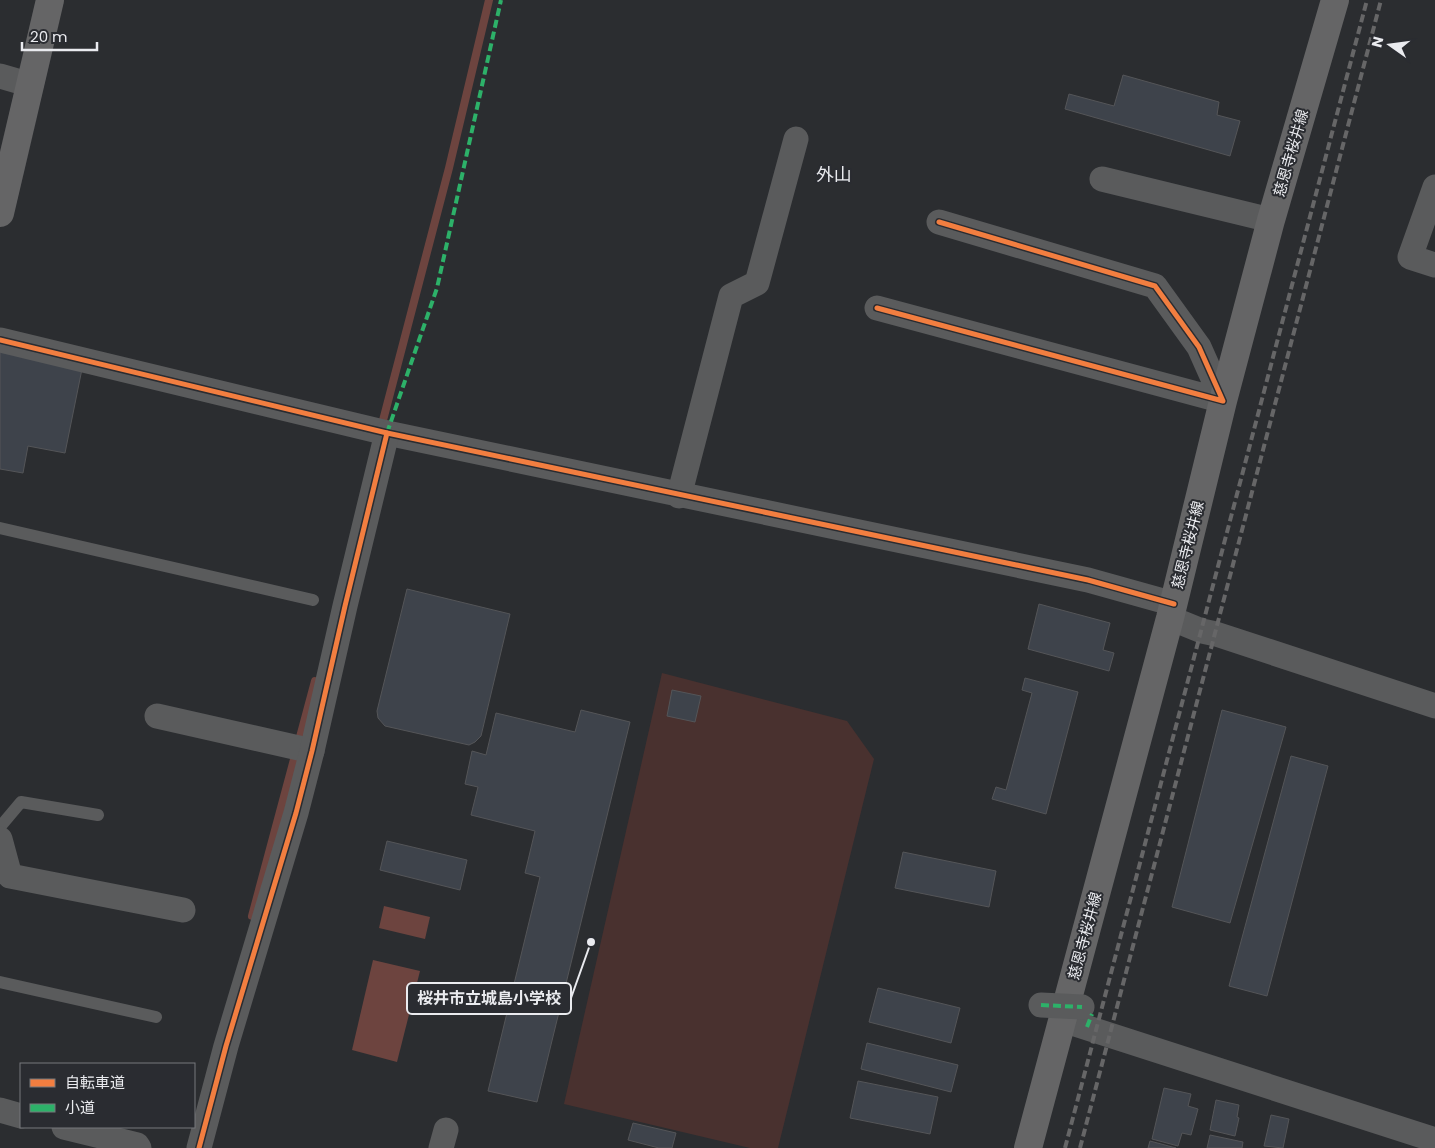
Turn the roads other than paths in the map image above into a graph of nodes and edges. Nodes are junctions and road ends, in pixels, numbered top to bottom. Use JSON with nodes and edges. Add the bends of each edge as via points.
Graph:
{"nodes":[{"id":1,"x":50,"y":0,"type":"edge"},
{"id":2,"x":1335,"y":0,"type":"edge"},
{"id":3,"x":0,"y":76,"type":"edge"},
{"id":4,"x":30,"y":84,"type":"junction"},
{"id":5,"x":796,"y":139,"type":"dead end"},
{"id":6,"x":1102,"y":179,"type":"dead end"},
{"id":7,"x":1435,"y":186,"type":"edge"},
{"id":8,"x":1,"y":206,"type":"edge"},
{"id":9,"x":1271,"y":220,"type":"junction"},
{"id":10,"x":939,"y":222,"type":"dead end"},
{"id":11,"x":1435,"y":266,"type":"edge"},
{"id":12,"x":877,"y":308,"type":"dead end"},
{"id":13,"x":0,"y":340,"type":"edge"},
{"id":14,"x":1223,"y":401,"type":"junction"},
{"id":15,"x":384,"y":433,"type":"junction"},
{"id":16,"x":679,"y":496,"type":"junction"},
{"id":17,"x":0,"y":528,"type":"edge"},
{"id":18,"x":313,"y":600,"type":"dead end"},
{"id":19,"x":1172,"y":611,"type":"junction"},
{"id":20,"x":1435,"y":706,"type":"edge"},
{"id":21,"x":157,"y":716,"type":"dead end"},
{"id":22,"x":301,"y":749,"type":"junction"},
{"id":23,"x":98,"y":815,"type":"dead end"},
{"id":24,"x":0,"y":826,"type":"edge"},
{"id":25,"x":0,"y":839,"type":"edge"},
{"id":26,"x":183,"y":910,"type":"dead end"},
{"id":27,"x":0,"y":982,"type":"edge"},
{"id":28,"x":1041,"y":1005,"type":"dead end"},
{"id":29,"x":1073,"y":1013,"type":"junction"},
{"id":30,"x":156,"y":1017,"type":"dead end"},
{"id":31,"x":0,"y":1110,"type":"edge"},
{"id":32,"x":20,"y":1116,"type":"edge"},
{"id":33,"x":68,"y":1128,"type":"edge"},
{"id":34,"x":1398,"y":1139,"type":"edge"},
{"id":35,"x":1435,"y":1140,"type":"edge"},
{"id":36,"x":139,"y":1148,"type":"edge"},
{"id":37,"x":199,"y":1148,"type":"edge"},
{"id":38,"x":1028,"y":1148,"type":"edge"}],
"edges":[{"from":1,"to":4,"type":"main road"},
{"from":2,"to":9,"type":"main road","name":"慈恩寺桜井線"},
{"from":3,"to":4,"type":"street"},
{"from":4,"to":8,"type":"main road"},
{"from":5,"to":16,"type":"street","via":[[757,283],[731,296]]},
{"from":6,"to":9,"type":"street"},
{"from":7,"to":11,"type":"street","via":[[1410,257]]},
{"from":9,"to":14,"type":"main road","name":"慈恩寺桜井線"},
{"from":10,"to":14,"type":"street","via":[[1155,286],[1199,347]]},
{"from":12,"to":14,"type":"street"},
{"from":13,"to":15,"type":"street"},
{"from":14,"to":19,"type":"main road","name":"慈恩寺桜井線"},
{"from":15,"to":16,"type":"street"},
{"from":15,"to":22,"type":"street","via":[[345,606]]},
{"from":16,"to":19,"type":"street","via":[[1088,580]]},
{"from":17,"to":18,"type":"lane"},
{"from":19,"to":20,"type":"street","via":[[1202,631]]},
{"from":19,"to":29,"type":"main road","name":"慈恩寺桜井線"},
{"from":21,"to":22,"type":"street"},
{"from":22,"to":37,"type":"street","via":[[296,813]]},
{"from":23,"to":24,"type":"lane","via":[[20,802]]},
{"from":25,"to":26,"type":"street","via":[[10,876]]},
{"from":27,"to":30,"type":"lane"},
{"from":28,"to":29,"type":"street","bridge":true},
{"from":29,"to":34,"type":"street"},
{"from":29,"to":38,"type":"main road","name":"慈恩寺桜井線"},
{"from":31,"to":32,"type":"street"},
{"from":33,"to":36,"type":"street"},
{"from":34,"to":35,"type":"street"}]}
